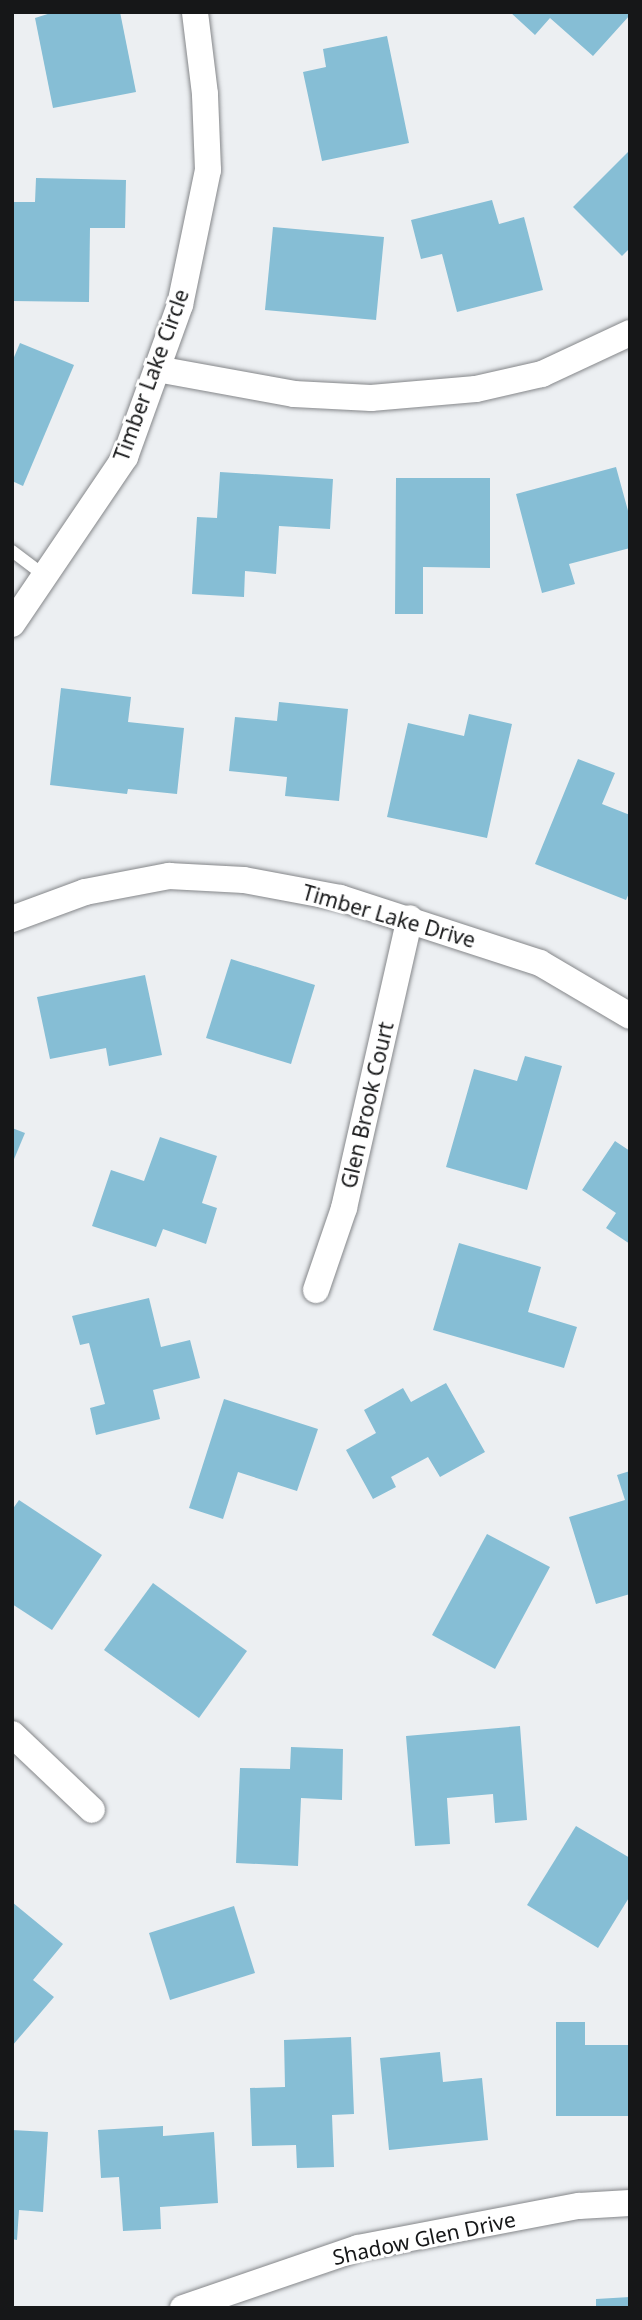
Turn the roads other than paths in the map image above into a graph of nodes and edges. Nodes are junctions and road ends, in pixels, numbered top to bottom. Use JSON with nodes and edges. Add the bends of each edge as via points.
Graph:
{"nodes":[{"id":1,"x":195,"y":12,"type":"edge"},
{"id":2,"x":630,"y":333,"type":"edge"},
{"id":3,"x":157,"y":369,"type":"junction"},
{"id":4,"x":12,"y":551,"type":"edge"},
{"id":5,"x":45,"y":576,"type":"junction"},
{"id":6,"x":12,"y":624,"type":"edge"},
{"id":7,"x":410,"y":918,"type":"junction"},
{"id":8,"x":12,"y":919,"type":"edge"},
{"id":9,"x":630,"y":1016,"type":"edge"},
{"id":10,"x":316,"y":1290,"type":"dead end"},
{"id":11,"x":12,"y":1734,"type":"edge"},
{"id":12,"x":93,"y":1810,"type":"dead end"},
{"id":13,"x":630,"y":2203,"type":"edge"},
{"id":14,"x":183,"y":2308,"type":"edge"}],
"edges":[{"from":1,"to":3,"type":"street","name":"Timber Lake Circle","via":[[208,170],[180,306]]},
{"from":2,"to":3,"type":"street","via":[[542,374],[476,389],[371,398],[294,394]]},
{"from":3,"to":5,"type":"street","name":"Timber Lake Circle","via":[[125,457]]},
{"from":4,"to":5,"type":"lane"},
{"from":5,"to":6,"type":"street","name":"Timber Lake Circle"},
{"from":7,"to":8,"type":"street","name":"Timber Lake Drive","via":[[340,898],[244,880],[169,876],[85,892]]},
{"from":7,"to":9,"type":"street","name":"Timber Lake Drive","via":[[540,962]]},
{"from":7,"to":10,"type":"street","name":"Glen Brook Court","via":[[344,1208]]},
{"from":11,"to":12,"type":"street"},
{"from":13,"to":14,"type":"street","name":"Shadow Glen Drive","via":[[579,2206],[358,2248]]}]}
